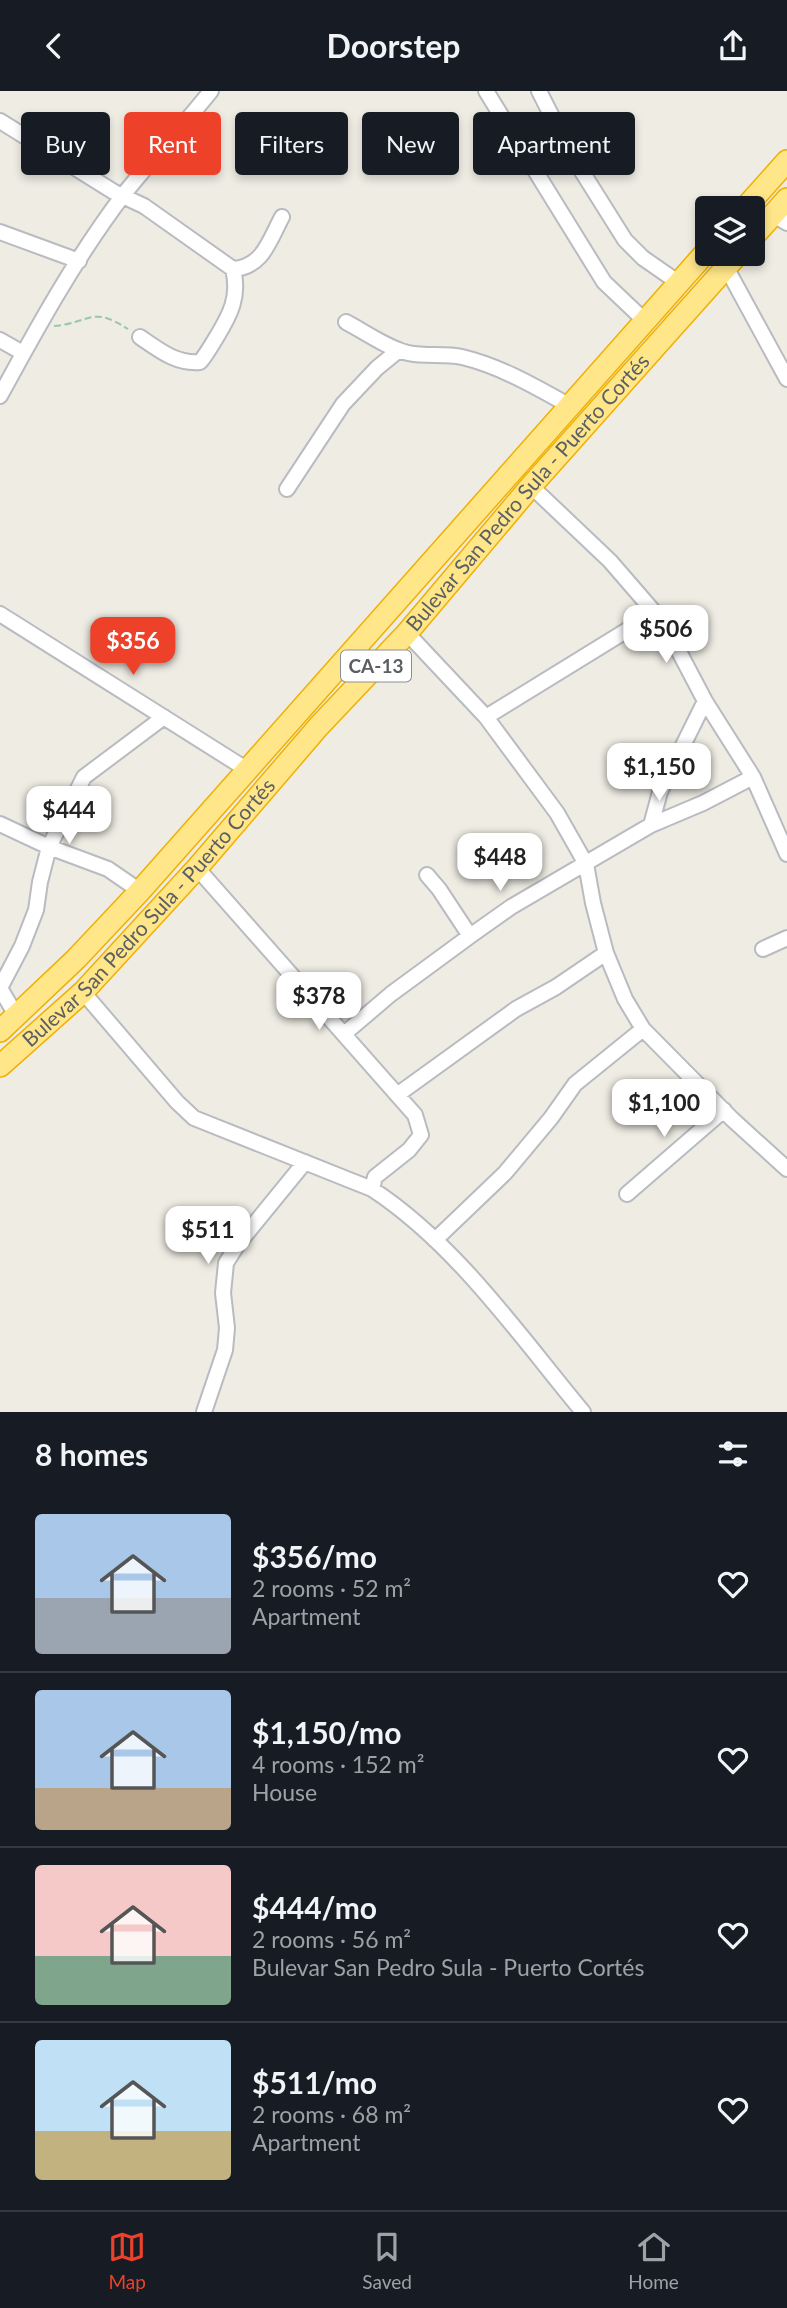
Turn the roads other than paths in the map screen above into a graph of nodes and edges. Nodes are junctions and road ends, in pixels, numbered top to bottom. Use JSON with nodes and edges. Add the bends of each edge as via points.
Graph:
{"nodes":[{"id":1,"x":211,"y":91,"type":"edge"},
{"id":2,"x":486,"y":91,"type":"edge"},
{"id":3,"x":539,"y":91,"type":"edge"},
{"id":4,"x":0,"y":121,"type":"edge"},
{"id":5,"x":787,"y":161,"type":"edge"},
{"id":6,"x":123,"y":195,"type":"junction"},
{"id":7,"x":756,"y":196,"type":"edge"},
{"id":8,"x":782,"y":212,"type":"edge"},
{"id":9,"x":282,"y":217,"type":"dead end"},
{"id":10,"x":765,"y":227,"type":"edge"},
{"id":11,"x":0,"y":232,"type":"edge"},
{"id":12,"x":79,"y":261,"type":"junction"},
{"id":13,"x":695,"y":265,"type":"edge"},
{"id":14,"x":727,"y":266,"type":"edge"},
{"id":15,"x":735,"y":266,"type":"edge"},
{"id":16,"x":233,"y":269,"type":"junction"},
{"id":17,"x":679,"y":283,"type":"junction"},
{"id":18,"x":645,"y":321,"type":"junction"},
{"id":19,"x":346,"y":322,"type":"dead end"},
{"id":20,"x":140,"y":337,"type":"road end"},
{"id":21,"x":0,"y":339,"type":"edge"},
{"id":22,"x":399,"y":350,"type":"junction"},
{"id":23,"x":23,"y":353,"type":"junction"},
{"id":24,"x":787,"y":379,"type":"edge"},
{"id":25,"x":0,"y":397,"type":"edge"},
{"id":26,"x":570,"y":406,"type":"junction"},
{"id":27,"x":531,"y":487,"type":"junction"},
{"id":28,"x":287,"y":489,"type":"dead end"},
{"id":29,"x":654,"y":613,"type":"junction"},
{"id":30,"x":0,"y":614,"type":"edge"},
{"id":31,"x":407,"y":633,"type":"junction"},
{"id":32,"x":705,"y":701,"type":"junction"},
{"id":33,"x":164,"y":717,"type":"junction"},
{"id":34,"x":486,"y":717,"type":"junction"},
{"id":35,"x":246,"y":769,"type":"junction"},
{"id":36,"x":753,"y":777,"type":"junction"},
{"id":37,"x":0,"y":824,"type":"edge"},
{"id":38,"x":651,"y":825,"type":"junction"},
{"id":39,"x":49,"y":847,"type":"junction"},
{"id":40,"x":787,"y":854,"type":"edge"},
{"id":41,"x":586,"y":865,"type":"junction"},
{"id":42,"x":197,"y":868,"type":"junction"},
{"id":43,"x":427,"y":875,"type":"dead end"},
{"id":44,"x":139,"y":891,"type":"junction"},
{"id":45,"x":470,"y":936,"type":"junction"},
{"id":46,"x":787,"y":938,"type":"edge"},
{"id":47,"x":763,"y":949,"type":"dead end"},
{"id":48,"x":606,"y":953,"type":"junction"},
{"id":49,"x":0,"y":988,"type":"edge"},
{"id":50,"x":83,"y":992,"type":"junction"},
{"id":51,"x":17,"y":1017,"type":"junction"},
{"id":52,"x":643,"y":1029,"type":"junction"},
{"id":53,"x":0,"y":1031,"type":"edge"},
{"id":54,"x":344,"y":1034,"type":"junction"},
{"id":55,"x":0,"y":1066,"type":"edge"},
{"id":56,"x":397,"y":1095,"type":"junction"},
{"id":57,"x":724,"y":1110,"type":"junction"},
{"id":58,"x":304,"y":1162,"type":"junction"},
{"id":59,"x":787,"y":1169,"type":"edge"},
{"id":60,"x":372,"y":1189,"type":"junction"},
{"id":61,"x":626,"y":1194,"type":"dead end"},
{"id":62,"x":435,"y":1240,"type":"junction"},
{"id":63,"x":204,"y":1412,"type":"edge"},
{"id":64,"x":583,"y":1412,"type":"edge"}],
"edges":[{"from":1,"to":6,"type":"street"},
{"from":2,"to":18,"type":"street","via":[[604,282]]},
{"from":3,"to":17,"type":"street","via":[[571,154],[625,240]]},
{"from":4,"to":6,"type":"street"},
{"from":5,"to":7,"type":"highway"},
{"from":6,"to":12,"type":"street"},
{"from":6,"to":16,"type":"street"},
{"from":8,"to":10,"type":"highway"},
{"from":9,"to":16,"type":"street","via":[[257,262]]},
{"from":11,"to":12,"type":"street"},
{"from":12,"to":23,"type":"street"},
{"from":13,"to":17,"type":"highway","name":"Bulevar San Pedro Sula - Puerto Cortés","number":"CA-13"},
{"from":14,"to":27,"type":"highway","name":"Bulevar San Pedro Sula - Puerto Cortés","number":"CA-13"},
{"from":15,"to":24,"type":"street"},
{"from":16,"to":20,"type":"street","via":[[236,282],[231,313],[200,362],[172,358]]},
{"from":17,"to":18,"type":"highway","name":"Bulevar San Pedro Sula - Puerto Cortés","number":"CA-13"},
{"from":18,"to":26,"type":"highway","name":"Bulevar San Pedro Sula - Puerto Cortés","number":"CA-13"},
{"from":19,"to":22,"type":"street"},
{"from":21,"to":23,"type":"street"},
{"from":22,"to":26,"type":"street","via":[[463,357],[528,382]]},
{"from":22,"to":28,"type":"street","via":[[343,404]]},
{"from":23,"to":25,"type":"street"},
{"from":26,"to":35,"type":"highway","name":"Bulevar San Pedro Sula - Puerto Cortés","number":"CA-13"},
{"from":27,"to":29,"type":"street","via":[[611,561]]},
{"from":27,"to":31,"type":"highway","name":"Bulevar San Pedro Sula - Puerto Cortés","number":"CA-13"},
{"from":29,"to":32,"type":"street"},
{"from":29,"to":34,"type":"street"},
{"from":30,"to":33,"type":"street"},
{"from":31,"to":34,"type":"street"},
{"from":31,"to":42,"type":"highway","name":"Bulevar San Pedro Sula - Puerto Cortés","number":"CA-13","via":[[319,726]]},
{"from":32,"to":36,"type":"street"},
{"from":32,"to":38,"type":"street","via":[[660,792]]},
{"from":33,"to":35,"type":"street"},
{"from":33,"to":39,"type":"street","via":[[84,777]]},
{"from":34,"to":41,"type":"street","via":[[557,813]]},
{"from":35,"to":44,"type":"highway","name":"Bulevar San Pedro Sula - Puerto Cortés","number":"CA-13"},
{"from":36,"to":38,"type":"street"},
{"from":36,"to":40,"type":"street"},
{"from":37,"to":39,"type":"street"},
{"from":38,"to":41,"type":"street"},
{"from":39,"to":44,"type":"street","via":[[108,869]]},
{"from":39,"to":49,"type":"street","via":[[36,910]]},
{"from":41,"to":45,"type":"street"},
{"from":41,"to":48,"type":"street"},
{"from":42,"to":50,"type":"highway","name":"Bulevar San Pedro Sula - Puerto Cortés","number":"CA-13"},
{"from":42,"to":54,"type":"street"},
{"from":43,"to":45,"type":"street"},
{"from":44,"to":51,"type":"highway","name":"Bulevar San Pedro Sula - Puerto Cortés","number":"CA-13"},
{"from":45,"to":54,"type":"street"},
{"from":46,"to":47,"type":"street"},
{"from":48,"to":52,"type":"street"},
{"from":48,"to":56,"type":"street","via":[[516,1009]]},
{"from":49,"to":51,"type":"street"},
{"from":50,"to":55,"type":"highway","name":"Bulevar San Pedro Sula - Puerto Cortés","number":"CA-13"},
{"from":50,"to":58,"type":"street","via":[[194,1118]]},
{"from":51,"to":53,"type":"highway","name":"Bulevar San Pedro Sula - Puerto Cortés","number":"CA-13"},
{"from":52,"to":57,"type":"street"},
{"from":52,"to":62,"type":"street","via":[[575,1084],[505,1173]]},
{"from":54,"to":56,"type":"street"},
{"from":56,"to":60,"type":"street","via":[[415,1115],[421,1135],[375,1177]]},
{"from":57,"to":59,"type":"street"},
{"from":57,"to":61,"type":"street"},
{"from":58,"to":60,"type":"street"},
{"from":58,"to":63,"type":"street","via":[[226,1263],[225,1350]]},
{"from":60,"to":62,"type":"street"},
{"from":62,"to":64,"type":"street","via":[[514,1326]]}]}
